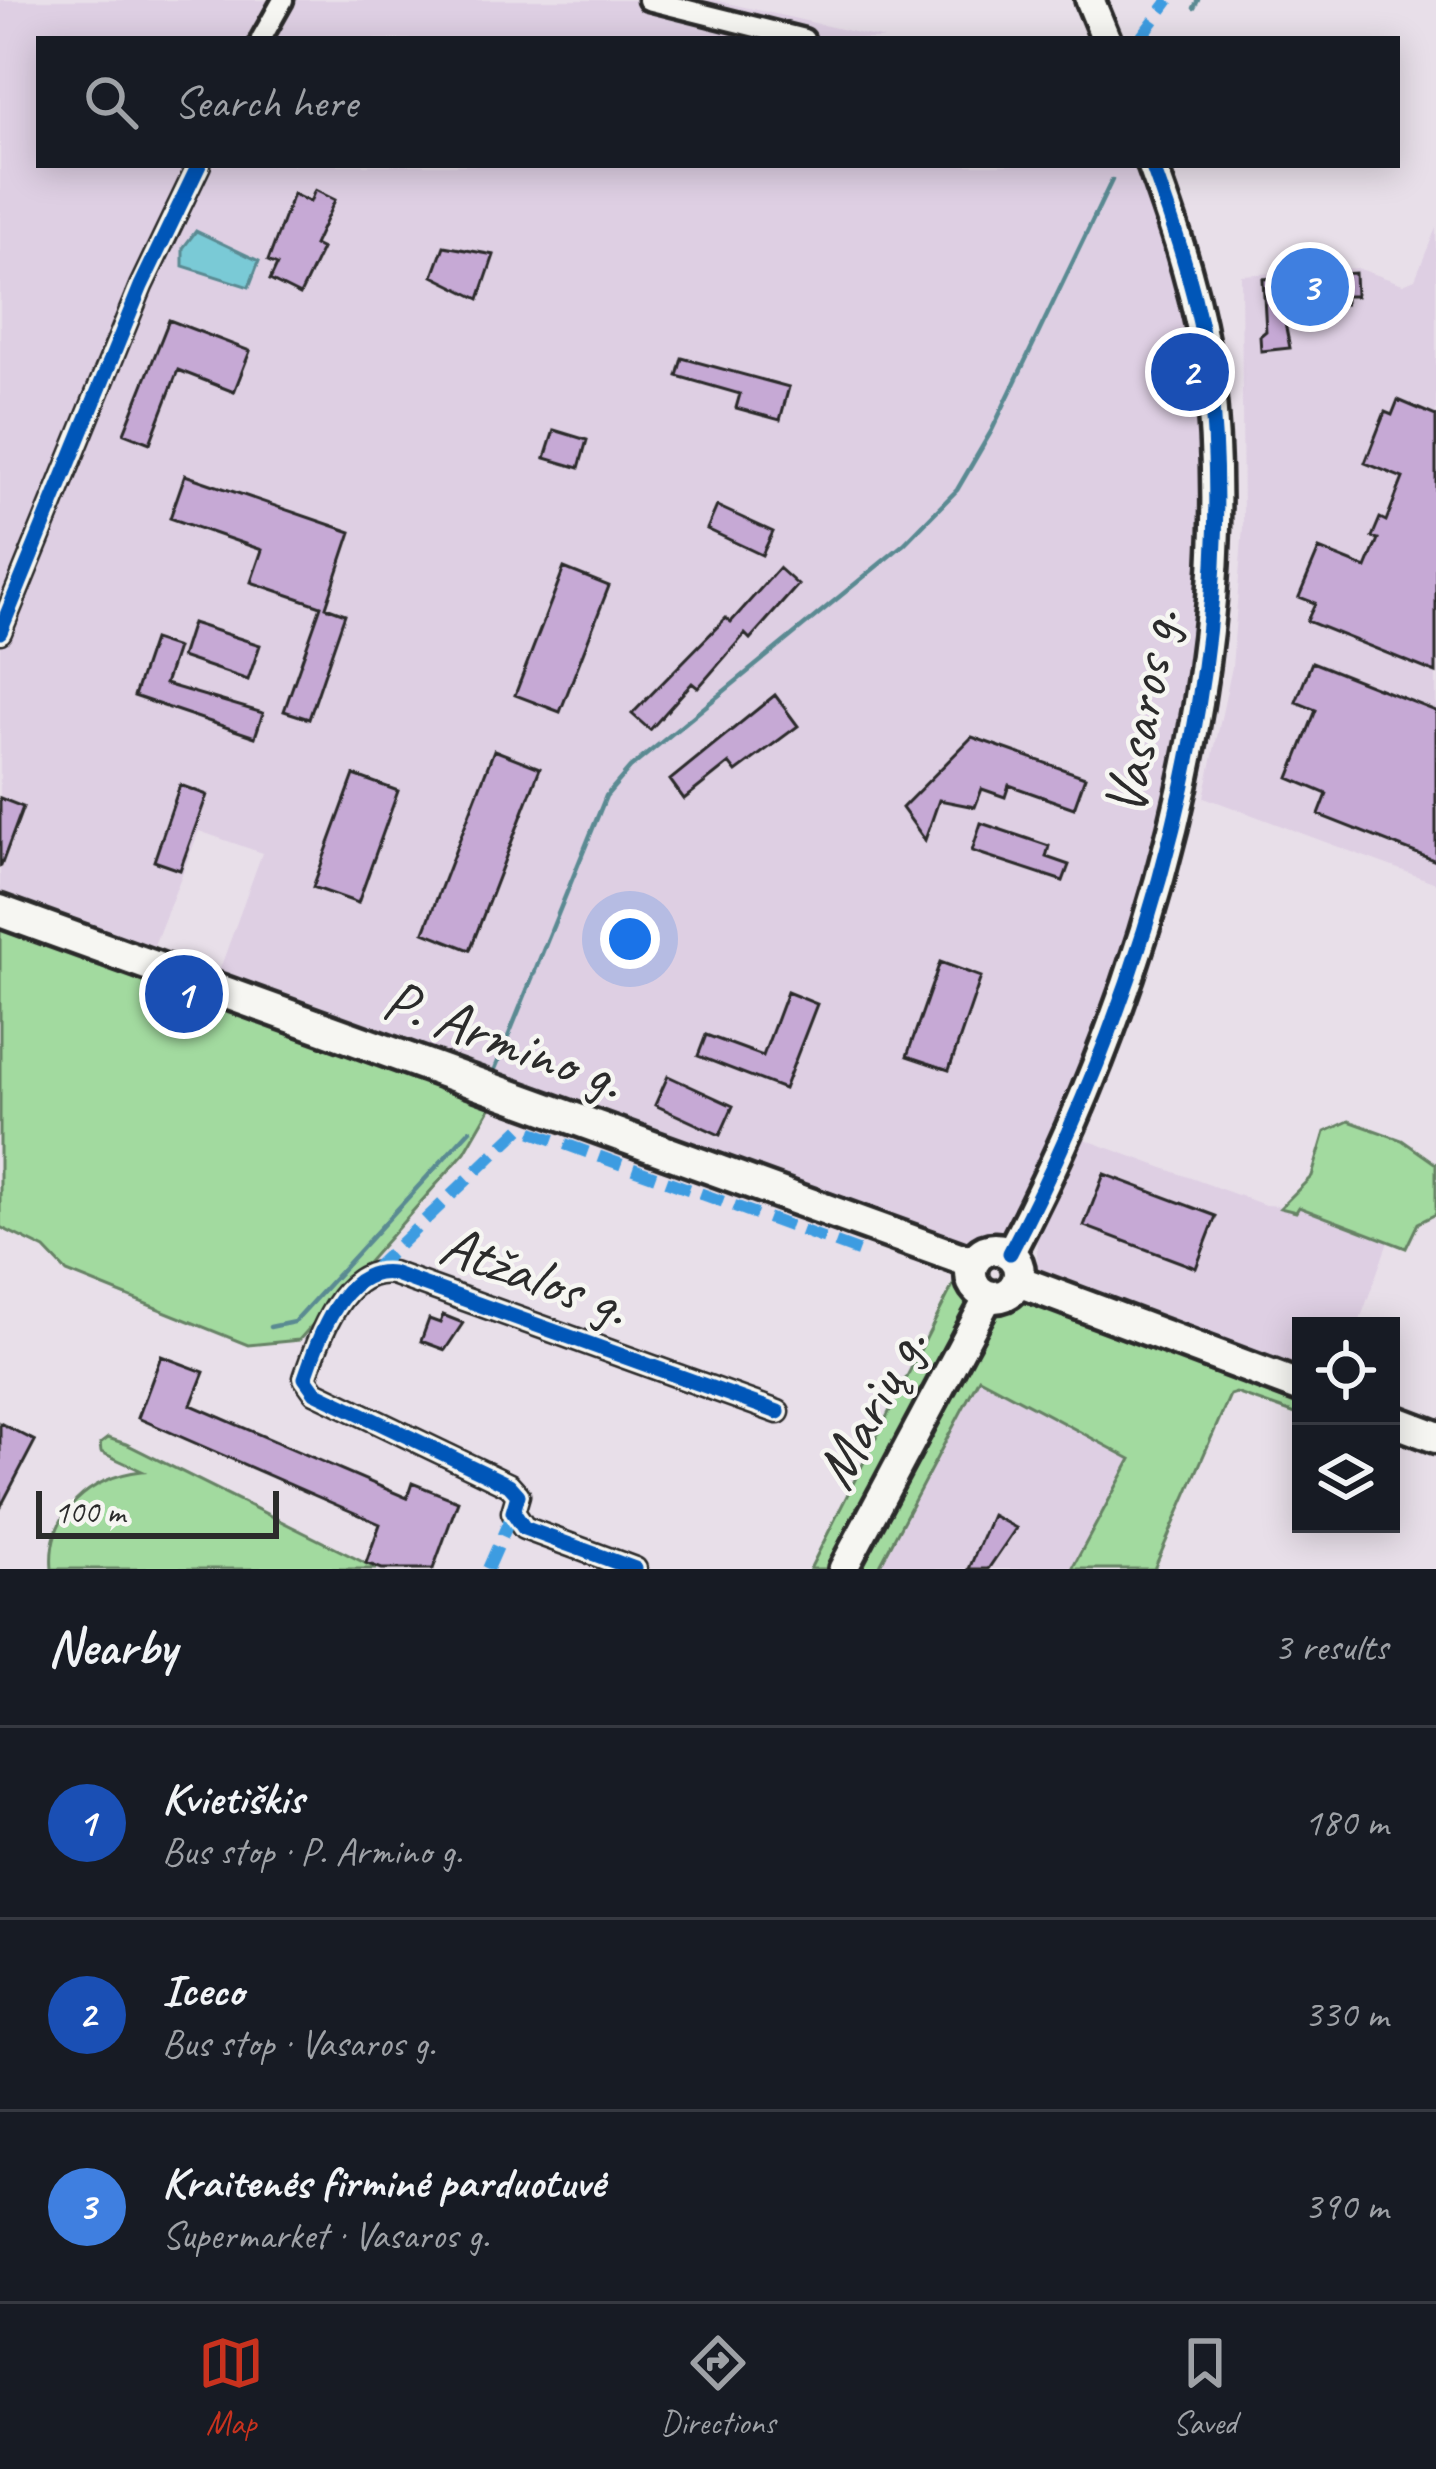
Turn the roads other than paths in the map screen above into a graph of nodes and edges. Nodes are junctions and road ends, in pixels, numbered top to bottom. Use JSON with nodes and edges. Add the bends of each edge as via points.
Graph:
{"nodes":[{"id":1,"x":283,"y":0,"type":"edge"},
{"id":2,"x":648,"y":0,"type":"edge"},
{"id":3,"x":263,"y":36,"type":"edge"},
{"id":4,"x":792,"y":36,"type":"edge"},
{"id":5,"x":198,"y":168,"type":"edge"},
{"id":6,"x":1153,"y":168,"type":"edge"},
{"id":7,"x":0,"y":632,"type":"edge"},
{"id":8,"x":0,"y":911,"type":"edge"},
{"id":9,"x":974,"y":1263,"type":"junction"},
{"id":10,"x":1014,"y":1267,"type":"junction"},
{"id":11,"x":989,"y":1296,"type":"junction"},
{"id":12,"x":1292,"y":1384,"type":"edge"},
{"id":13,"x":778,"y":1412,"type":"dead end"},
{"id":14,"x":1400,"y":1423,"type":"edge"},
{"id":15,"x":1436,"y":1436,"type":"edge"},
{"id":16,"x":635,"y":1569,"type":"edge"},
{"id":17,"x":843,"y":1569,"type":"edge"}],
"edges":[{"from":1,"to":3,"type":"street"},
{"from":2,"to":4,"type":"street"},
{"from":5,"to":7,"type":"street"},
{"from":6,"to":10,"type":"street","name":"Vasaros g.","via":[[1194,293],[1209,377],[1214,520],[1201,670],[1134,964]]},
{"from":8,"to":9,"type":"main road","name":"P. Armino g."},
{"from":9,"to":10,"type":"main road","via":[[985,1251]]},
{"from":9,"to":11,"type":"main road","via":[[976,1286]]},
{"from":10,"to":11,"type":"main road","via":[[1010,1292]]},
{"from":10,"to":12,"type":"main road"},
{"from":11,"to":17,"type":"street","name":"Marių g."},
{"from":13,"to":16,"type":"street","name":"Atžalos g.","via":[[373,1270],[350,1283],[305,1378],[315,1392],[509,1485],[524,1528]]},
{"from":14,"to":15,"type":"main road"}]}
